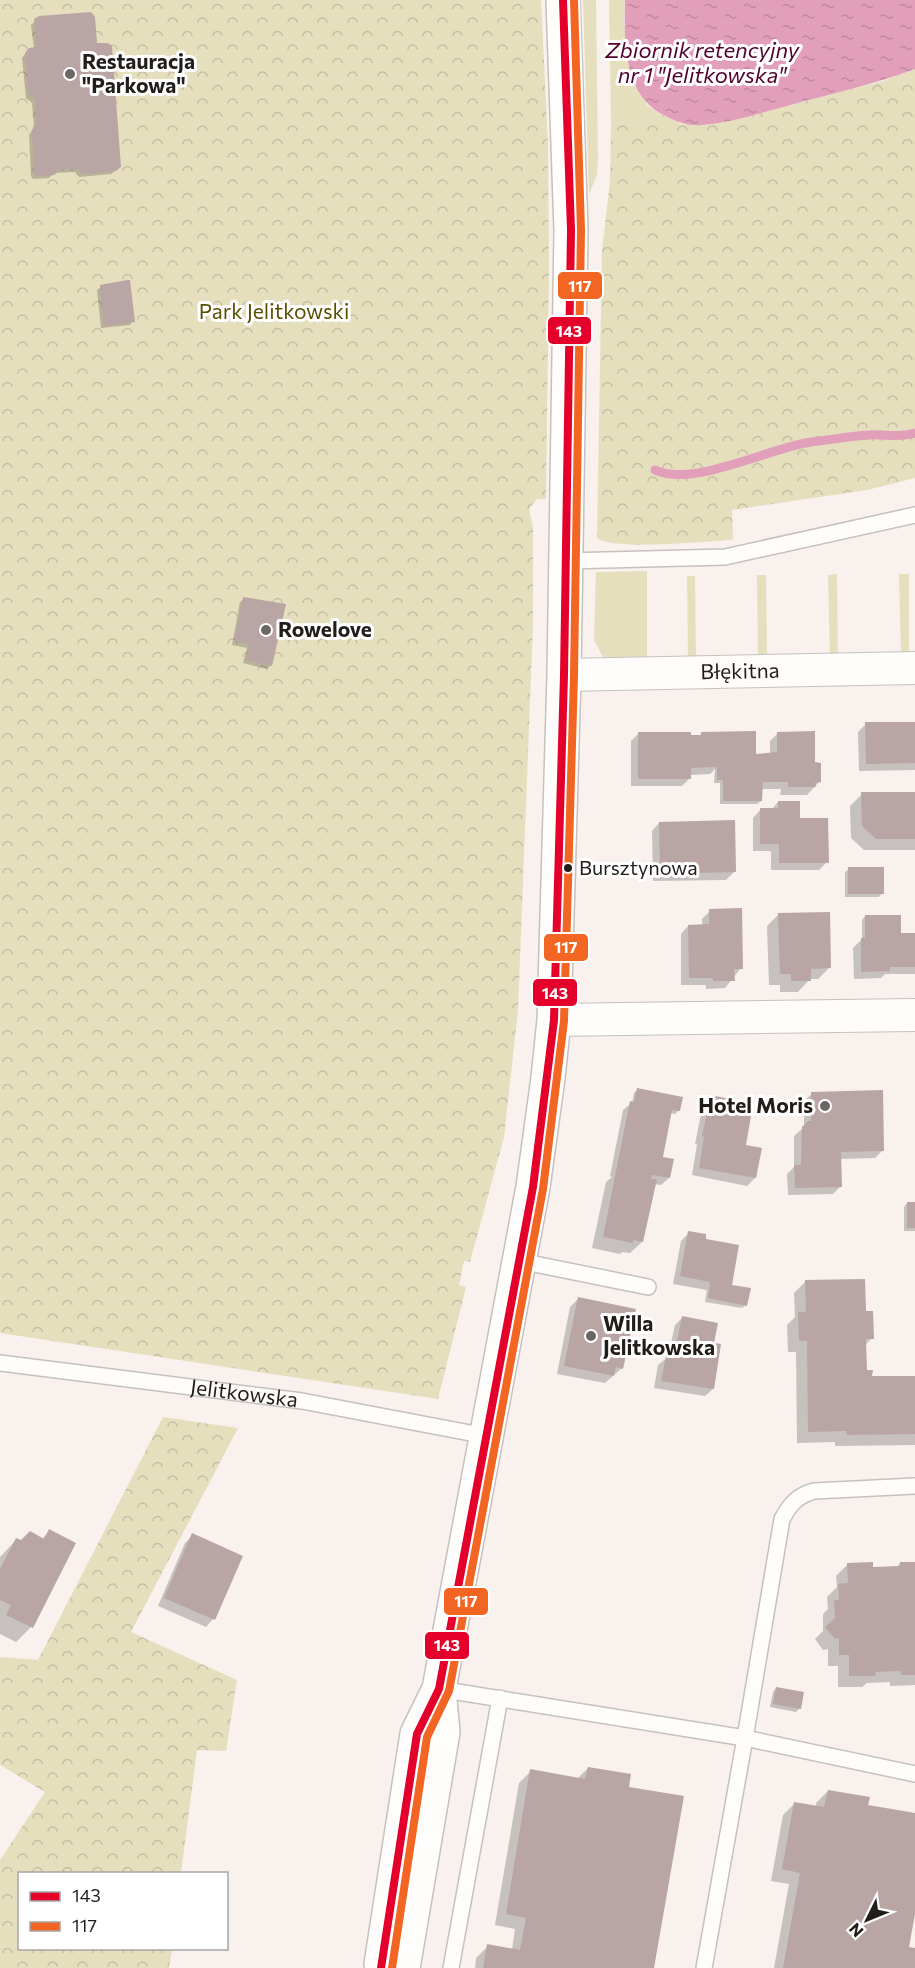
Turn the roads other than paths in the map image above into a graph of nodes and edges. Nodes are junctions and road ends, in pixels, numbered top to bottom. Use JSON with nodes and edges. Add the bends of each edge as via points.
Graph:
{"nodes":[{"id":1,"x":563,"y":0,"type":"edge"},
{"id":2,"x":915,"y":515,"type":"edge"},
{"id":3,"x":566,"y":561,"type":"junction"},
{"id":4,"x":915,"y":668,"type":"edge"},
{"id":5,"x":564,"y":675,"type":"junction"},
{"id":6,"x":915,"y":1015,"type":"edge"},
{"id":7,"x":554,"y":1020,"type":"junction"},
{"id":8,"x":520,"y":1261,"type":"junction"},
{"id":9,"x":648,"y":1287,"type":"dead end"},
{"id":10,"x":0,"y":1363,"type":"edge"},
{"id":11,"x":486,"y":1436,"type":"junction"},
{"id":12,"x":915,"y":1486,"type":"edge"},
{"id":13,"x":439,"y":1689,"type":"junction"},
{"id":14,"x":500,"y":1698,"type":"junction"},
{"id":15,"x":745,"y":1738,"type":"junction"},
{"id":16,"x":915,"y":1774,"type":"edge"},
{"id":17,"x":381,"y":1968,"type":"edge"},
{"id":18,"x":403,"y":1968,"type":"edge"},
{"id":19,"x":451,"y":1968,"type":"edge"},
{"id":20,"x":704,"y":1968,"type":"edge"}],
"edges":[{"from":1,"to":3,"type":"street","via":[[571,230]]},
{"from":2,"to":3,"type":"lane","via":[[725,557]]},
{"from":3,"to":5,"type":"street"},
{"from":4,"to":5,"type":"street","name":"Błękitna"},
{"from":5,"to":7,"type":"street"},
{"from":6,"to":7,"type":"street"},
{"from":7,"to":8,"type":"street"},
{"from":8,"to":9,"type":"lane"},
{"from":8,"to":11,"type":"street"},
{"from":10,"to":11,"type":"lane","name":"Jelitkowska","via":[[302,1401]]},
{"from":11,"to":13,"type":"street"},
{"from":12,"to":15,"type":"lane","via":[[814,1491],[790,1505],[782,1519]]},
{"from":13,"to":14,"type":"lane"},
{"from":13,"to":17,"type":"street","via":[[417,1734]]},
{"from":13,"to":18,"type":"street","via":[[443,1732]]},
{"from":14,"to":15,"type":"lane"},
{"from":14,"to":19,"type":"lane"},
{"from":15,"to":16,"type":"lane"},
{"from":15,"to":20,"type":"lane"}]}
